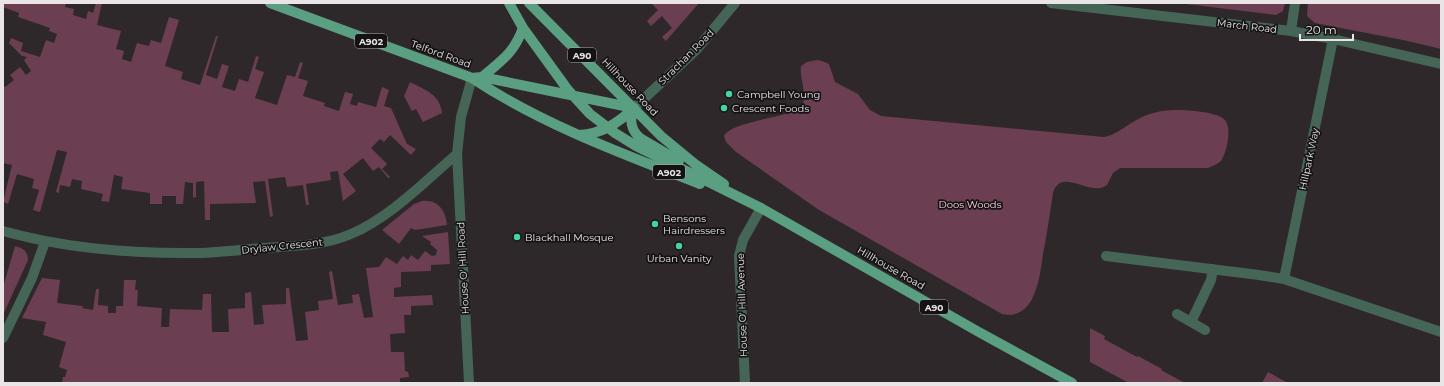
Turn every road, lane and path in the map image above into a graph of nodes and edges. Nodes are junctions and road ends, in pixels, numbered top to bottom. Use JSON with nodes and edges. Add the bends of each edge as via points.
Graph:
{"nodes":[{"id":1,"x":270,"y":3,"type":"edge"},
{"id":2,"x":509,"y":3,"type":"edge"},
{"id":3,"x":529,"y":3,"type":"edge"},
{"id":4,"x":735,"y":3,"type":"edge"},
{"id":5,"x":1051,"y":3,"type":"edge"},
{"id":6,"x":1295,"y":3,"type":"edge"},
{"id":7,"x":523,"y":28,"type":"junction"},
{"id":8,"x":1291,"y":31,"type":"junction"},
{"id":9,"x":1333,"y":39,"type":"junction"},
{"id":10,"x":1441,"y":64,"type":"edge"},
{"id":11,"x":482,"y":77,"type":"junction"},
{"id":12,"x":472,"y":78,"type":"junction"},
{"id":13,"x":573,"y":95,"type":"junction"},
{"id":14,"x":634,"y":108,"type":"junction"},
{"id":15,"x":607,"y":128,"type":"junction"},
{"id":16,"x":578,"y":135,"type":"junction"},
{"id":17,"x":457,"y":154,"type":"junction"},
{"id":18,"x":695,"y":176,"type":"junction"},
{"id":19,"x":760,"y":208,"type":"junction"},
{"id":20,"x":3,"y":231,"type":"edge"},
{"id":21,"x":45,"y":242,"type":"junction"},
{"id":22,"x":1106,"y":256,"type":"dead end"},
{"id":23,"x":1213,"y":269,"type":"junction"},
{"id":24,"x":1284,"y":279,"type":"junction"},
{"id":25,"x":1177,"y":314,"type":"dead end"},
{"id":26,"x":1191,"y":322,"type":"junction"},
{"id":27,"x":1204,"y":330,"type":"dead end"},
{"id":28,"x":1441,"y":332,"type":"edge"},
{"id":29,"x":3,"y":338,"type":"edge"},
{"id":30,"x":469,"y":383,"type":"edge"},
{"id":31,"x":745,"y":383,"type":"edge"},
{"id":32,"x":1072,"y":383,"type":"edge"}],
"edges":[{"from":1,"to":12,"type":"main road","name":"Telford Road","number":"A902"},
{"from":2,"to":7,"type":"main road","name":"Hillhouse Road","number":"A90"},
{"from":3,"to":14,"type":"main road","name":"Hillhouse Road","number":"A90"},
{"from":4,"to":14,"type":"street","name":"Strachan Road","via":[[697,49]]},
{"from":5,"to":8,"type":"street","name":"March Road"},
{"from":6,"to":8,"type":"street"},
{"from":7,"to":11,"type":"main road","via":[[511,52]]},
{"from":7,"to":13,"type":"main road","name":"Hillhouse Road","number":"A90"},
{"from":8,"to":9,"type":"street","name":"March Road"},
{"from":9,"to":10,"type":"street","name":"March Road"},
{"from":9,"to":24,"type":"street","name":"Hillpark Way"},
{"from":11,"to":12,"type":"main road","name":"Telford Road","number":"A902"},
{"from":11,"to":13,"type":"main road","name":"Telford Road","number":"A902"},
{"from":12,"to":16,"type":"main road","number":"A902","via":[[516,104]]},
{"from":12,"to":17,"type":"street","via":[[461,118]]},
{"from":13,"to":14,"type":"main road","name":"Telford Road","number":"A902"},
{"from":13,"to":15,"type":"main road","name":"Hillhouse Road","number":"A90"},
{"from":14,"to":15,"type":"main road"},
{"from":14,"to":18,"type":"main road","via":[[631,122],[638,136],[683,163]]},
{"from":14,"to":19,"type":"main road","name":"Hillhouse Road","number":"A90","via":[[689,160]]},
{"from":15,"to":16,"type":"main road"},
{"from":15,"to":18,"type":"main road","name":"Hillhouse Road","number":"A90"},
{"from":16,"to":19,"type":"main road","number":"A902"},
{"from":17,"to":21,"type":"street","name":"Drylaw Crescent","via":[[409,196],[375,221],[351,234],[325,242],[202,253],[128,251]]},
{"from":17,"to":30,"type":"street","name":"House O' Hill Road"},
{"from":18,"to":19,"type":"main road","name":"Hillhouse Road","number":"A90"},
{"from":19,"to":31,"type":"street","name":"House O' Hill Avenue","via":[[739,252]]},
{"from":19,"to":32,"type":"main road","name":"Hillhouse Road","number":"A90"},
{"from":20,"to":21,"type":"street","name":"Drylaw Crescent"},
{"from":21,"to":29,"type":"street","via":[[32,278]]},
{"from":22,"to":23,"type":"street"},
{"from":23,"to":24,"type":"street"},
{"from":23,"to":26,"type":"street","via":[[1211,280]]},
{"from":24,"to":28,"type":"street"},
{"from":25,"to":26,"type":"street"},
{"from":26,"to":27,"type":"street"}]}
